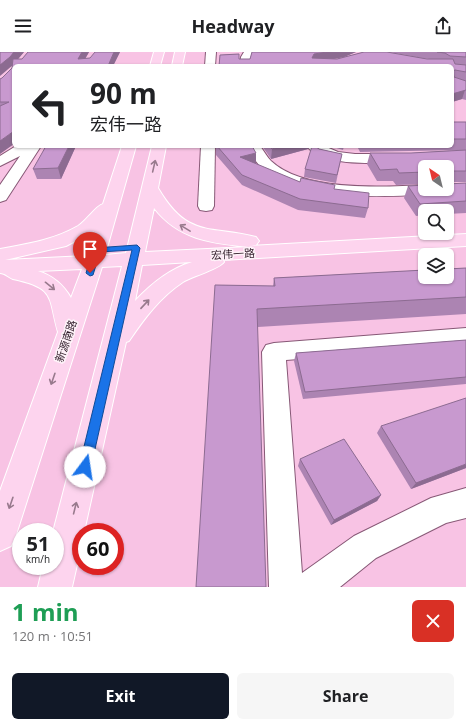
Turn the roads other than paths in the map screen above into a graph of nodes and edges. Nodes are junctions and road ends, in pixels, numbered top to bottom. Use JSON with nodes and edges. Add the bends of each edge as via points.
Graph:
{"nodes":[{"id":1,"x":159,"y":52,"type":"edge"},
{"id":2,"x":180,"y":52,"type":"edge"},
{"id":3,"x":211,"y":52,"type":"edge"},
{"id":4,"x":249,"y":52,"type":"edge"},
{"id":5,"x":156,"y":64,"type":"edge"},
{"id":6,"x":177,"y":64,"type":"edge"},
{"id":7,"x":210,"y":64,"type":"edge"},
{"id":8,"x":245,"y":64,"type":"edge"},
{"id":9,"x":23,"y":148,"type":"edge"},
{"id":10,"x":33,"y":148,"type":"edge"},
{"id":11,"x":128,"y":148,"type":"edge"},
{"id":12,"x":159,"y":148,"type":"edge"},
{"id":13,"x":208,"y":148,"type":"edge"},
{"id":14,"x":254,"y":148,"type":"edge"},
{"id":15,"x":319,"y":148,"type":"edge"},
{"id":16,"x":413,"y":157,"type":"edge"},
{"id":17,"x":0,"y":162,"type":"edge"},
{"id":18,"x":149,"y":187,"type":"junction"},
{"id":19,"x":418,"y":190,"type":"edge"},
{"id":20,"x":114,"y":193,"type":"junction"},
{"id":21,"x":0,"y":197,"type":"edge"},
{"id":22,"x":206,"y":206,"type":"dead end"},
{"id":23,"x":454,"y":230,"type":"edge"},
{"id":24,"x":466,"y":230,"type":"edge"},
{"id":25,"x":418,"y":233,"type":"edge"},
{"id":26,"x":466,"y":240,"type":"edge"},
{"id":27,"x":254,"y":247,"type":"junction"},
{"id":28,"x":136,"y":253,"type":"junction"},
{"id":29,"x":0,"y":255,"type":"edge"},
{"id":30,"x":95,"y":256,"type":"junction"},
{"id":31,"x":0,"y":267,"type":"edge"},
{"id":32,"x":0,"y":270,"type":"edge"},
{"id":33,"x":70,"y":332,"type":"junction"},
{"id":34,"x":466,"y":337,"type":"edge"},
{"id":35,"x":114,"y":346,"type":"junction"},
{"id":36,"x":466,"y":503,"type":"edge"},
{"id":37,"x":0,"y":535,"type":"edge"},
{"id":38,"x":56,"y":587,"type":"edge"},
{"id":39,"x":286,"y":587,"type":"edge"},
{"id":40,"x":312,"y":587,"type":"edge"}],
"edges":[{"from":1,"to":5,"type":"main road"},
{"from":2,"to":6,"type":"main road"},
{"from":3,"to":7,"type":"street"},
{"from":4,"to":8,"type":"street"},
{"from":9,"to":17,"type":"street"},
{"from":10,"to":21,"type":"street"},
{"from":11,"to":20,"type":"main road","name":"新源南路"},
{"from":18,"to":12,"type":"main road","one_way":true},
{"from":13,"to":22,"type":"street"},
{"from":14,"to":19,"type":"street","via":[[258,157],[275,171],[301,182],[334,190]]},
{"from":15,"to":16,"type":"street","via":[[335,155],[360,159]]},
{"from":27,"to":18,"type":"main road","one_way":true,"via":[[187,230],[158,205]]},
{"from":18,"to":28,"type":"main road"},
{"from":20,"to":29,"type":"main road","via":[[99,219],[84,231],[46,246]]},
{"from":20,"to":30,"type":"main road","name":"新源南路"},
{"from":23,"to":24,"type":"main road"},
{"from":25,"to":27,"type":"main road","name":"宏伟一路"},
{"from":26,"to":27,"type":"main road","name":"宏伟一路"},
{"from":27,"to":28,"type":"main road","name":"宏伟一路"},
{"from":35,"to":27,"type":"main road","one_way":true,"via":[[134,315],[154,293],[187,271]]},
{"from":28,"to":30,"type":"main road","name":"宏伟一路"},
{"from":28,"to":35,"type":"main road"},
{"from":29,"to":30,"type":"main road","name":"宏伟一路"},
{"from":30,"to":31,"type":"main road","name":"宏伟一路"},
{"from":30,"to":33,"type":"main road","name":"新源南路"},
{"from":32,"to":33,"type":"main road","one_way":true,"via":[[32,276],[46,282],[58,293],[67,310]]},
{"from":33,"to":37,"type":"main road","name":"新源南路","one_way":true},
{"from":34,"to":39,"type":"street","via":[[274,352]]},
{"from":38,"to":35,"type":"main road","one_way":true},
{"from":36,"to":40,"type":"street","via":[[442,509],[365,547]]}]}
